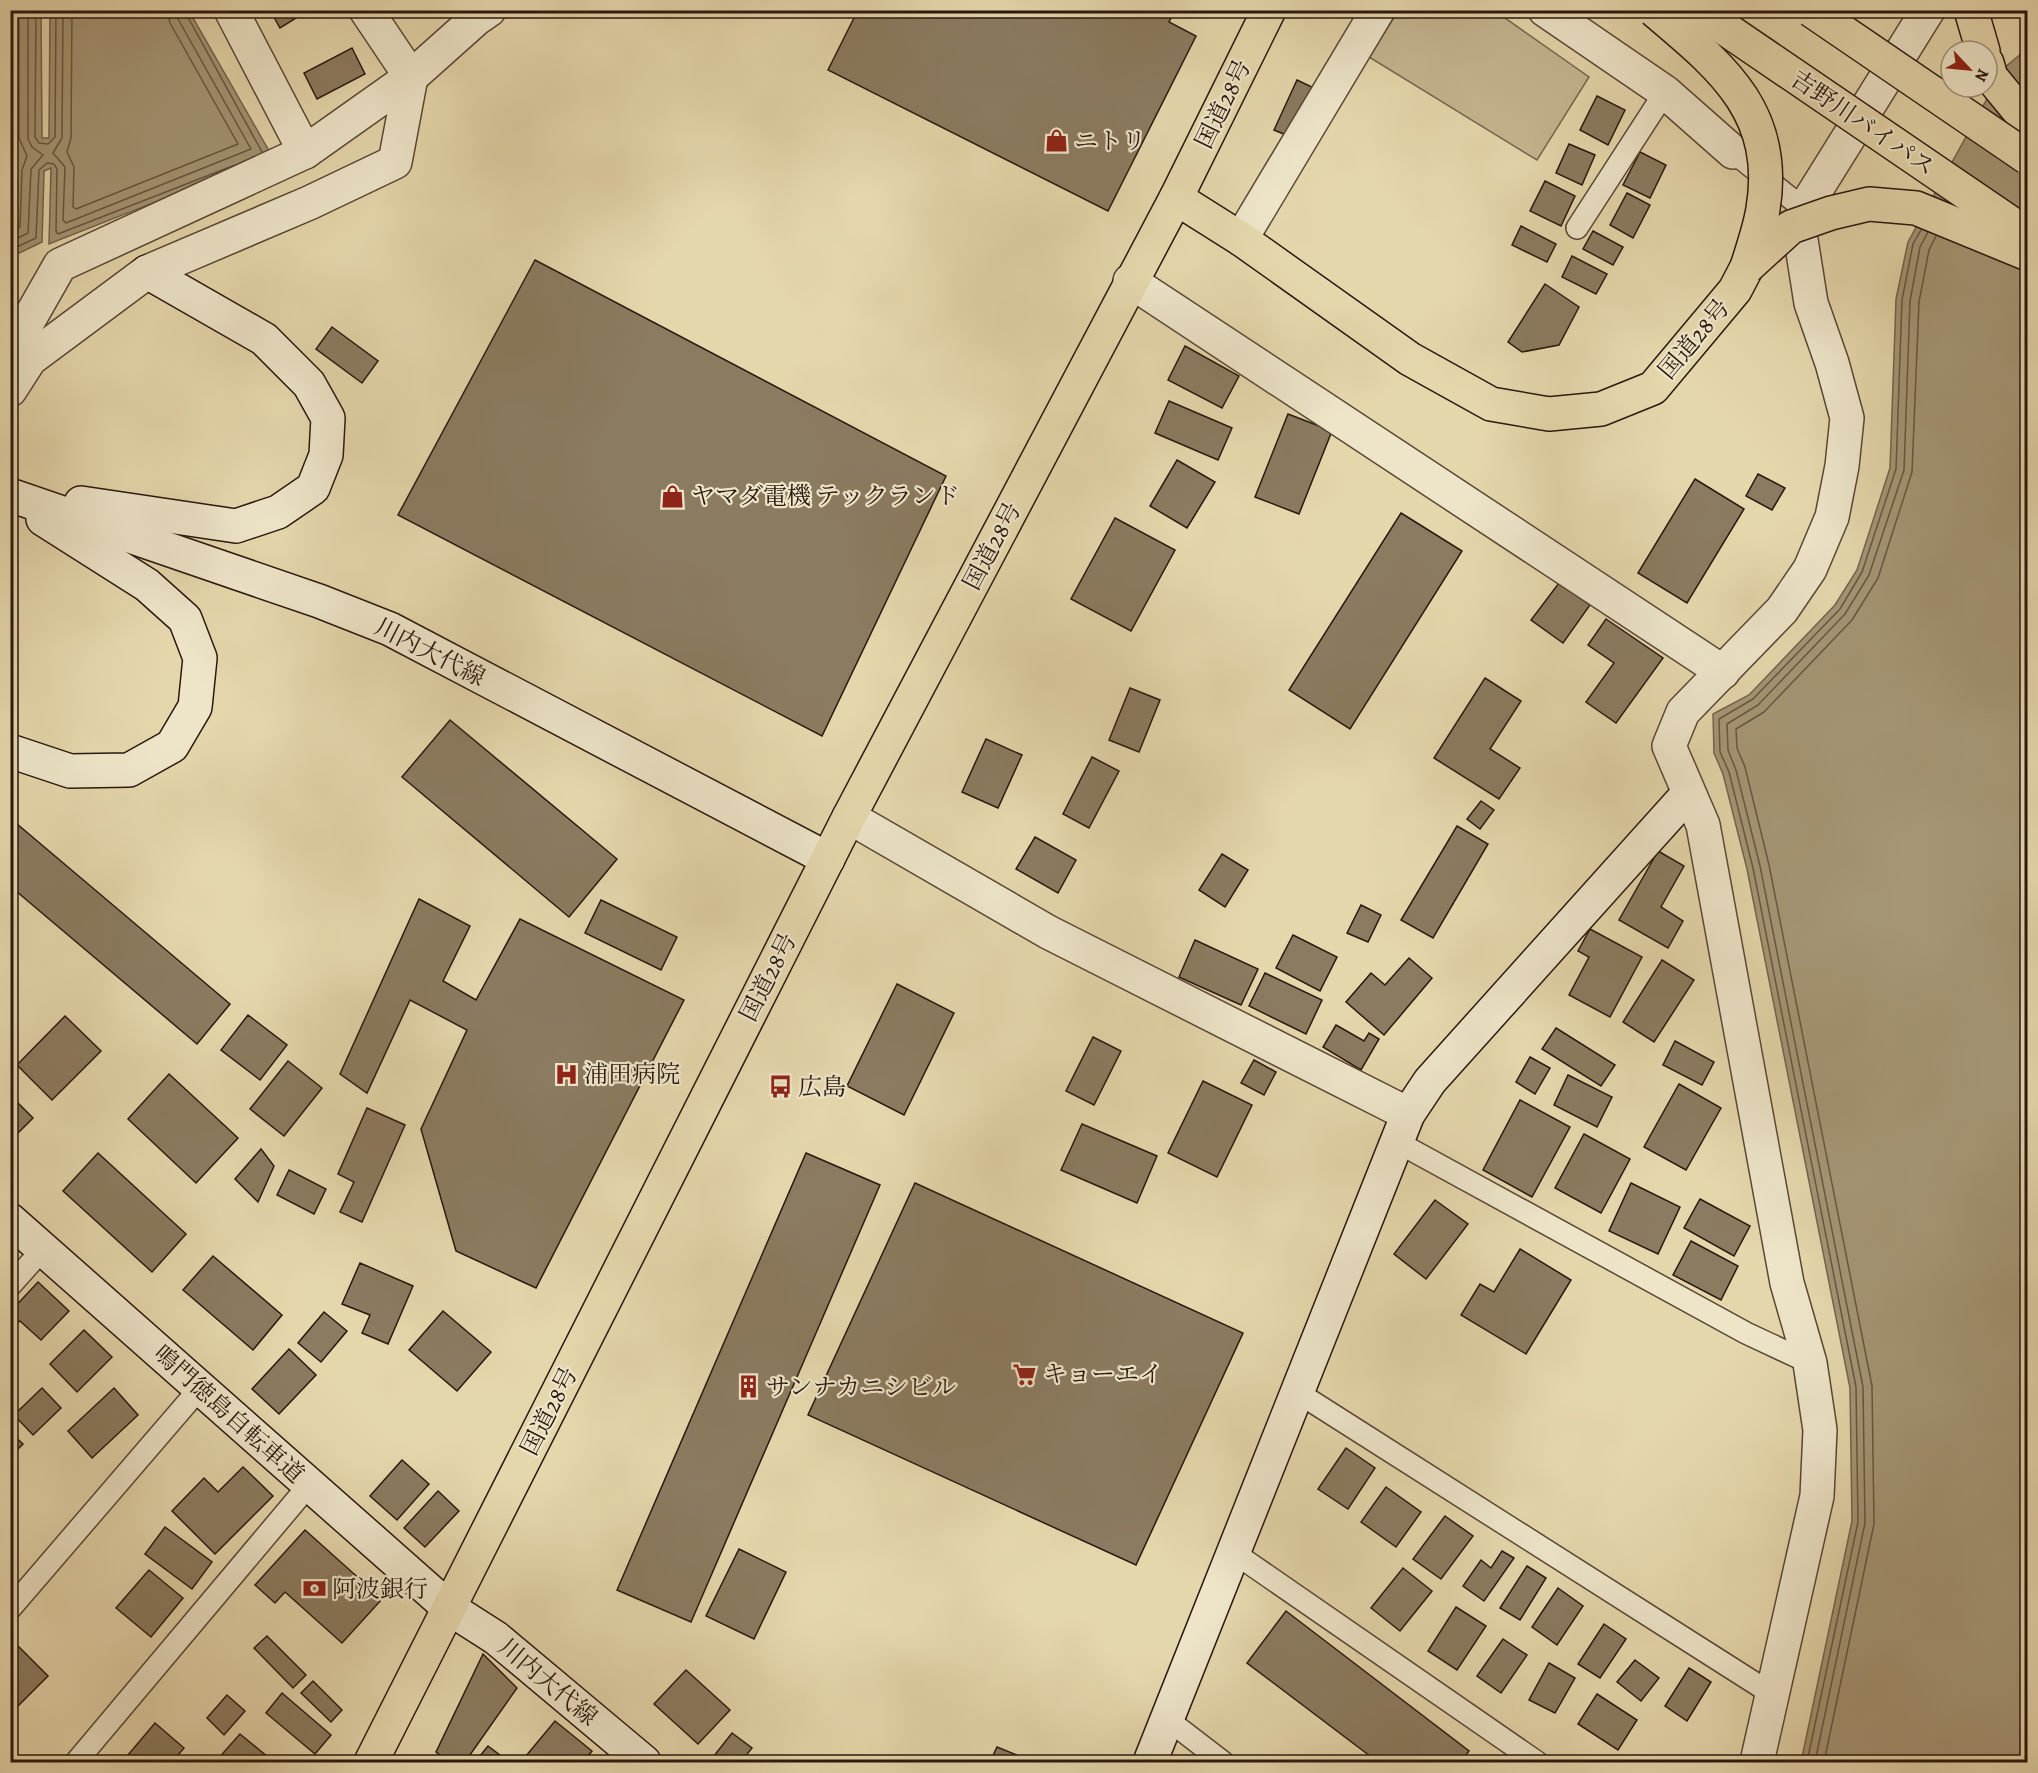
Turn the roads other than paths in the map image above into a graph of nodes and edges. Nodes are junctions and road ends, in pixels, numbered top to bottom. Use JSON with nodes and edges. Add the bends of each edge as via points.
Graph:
{"nodes":[{"id":1,"x":231,"y":10,"type":"edge"},
{"id":2,"x":366,"y":10,"type":"edge"},
{"id":3,"x":489,"y":10,"type":"edge"},
{"id":4,"x":1269,"y":10,"type":"edge"},
{"id":5,"x":1378,"y":10,"type":"edge"},
{"id":6,"x":1545,"y":10,"type":"edge"},
{"id":7,"x":1654,"y":10,"type":"edge"},
{"id":8,"x":1698,"y":10,"type":"edge"},
{"id":9,"x":1811,"y":10,"type":"edge"},
{"id":10,"x":1971,"y":10,"type":"edge"},
{"id":11,"x":1926,"y":11,"type":"edge"},
{"id":12,"x":1979,"y":39,"type":"edge"},
{"id":13,"x":411,"y":77,"type":"junction"},
{"id":14,"x":1999,"y":87,"type":"edge"},
{"id":15,"x":1665,"y":92,"type":"junction"},
{"id":16,"x":2028,"y":122,"type":"edge"},
{"id":17,"x":305,"y":152,"type":"junction"},
{"id":18,"x":1733,"y":152,"type":"joint"},
{"id":19,"x":2028,"y":158,"type":"edge"},
{"id":20,"x":1176,"y":198,"type":"junction"},
{"id":21,"x":1804,"y":209,"type":"junction"},
{"id":22,"x":1577,"y":228,"type":"dead end"},
{"id":23,"x":2028,"y":235,"type":"edge"},
{"id":24,"x":1241,"y":239,"type":"junction"},
{"id":25,"x":2028,"y":254,"type":"edge"},
{"id":26,"x":147,"y":272,"type":"junction"},
{"id":27,"x":1741,"y":278,"type":"junction"},
{"id":28,"x":1130,"y":281,"type":"junction"},
{"id":29,"x":19,"y":337,"type":"dead end"},
{"id":30,"x":10,"y":390,"type":"edge"},
{"id":31,"x":10,"y":495,"type":"edge"},
{"id":32,"x":1723,"y":672,"type":"junction"},
{"id":33,"x":10,"y":751,"type":"edge"},
{"id":34,"x":1688,"y":794,"type":"junction"},
{"id":35,"x":849,"y":817,"type":"junction"},
{"id":36,"x":828,"y":859,"type":"junction"},
{"id":37,"x":1402,"y":1128,"type":"junction"},
{"id":38,"x":10,"y":1220,"type":"edge"},
{"id":39,"x":43,"y":1249,"type":"junction"},
{"id":40,"x":10,"y":1286,"type":"edge"},
{"id":41,"x":1810,"y":1363,"type":"junction"},
{"id":42,"x":200,"y":1388,"type":"junction"},
{"id":43,"x":1297,"y":1392,"type":"junction"},
{"id":44,"x":309,"y":1485,"type":"junction"},
{"id":45,"x":1233,"y":1552,"type":"junction"},
{"id":46,"x":10,"y":1608,"type":"edge"},
{"id":47,"x":449,"y":1608,"type":"junction"},
{"id":48,"x":1772,"y":1694,"type":"junction"},
{"id":49,"x":1167,"y":1719,"type":"junction"},
{"id":50,"x":76,"y":1762,"type":"edge"},
{"id":51,"x":371,"y":1762,"type":"edge"},
{"id":52,"x":644,"y":1762,"type":"edge"},
{"id":53,"x":1150,"y":1762,"type":"edge"},
{"id":54,"x":1223,"y":1762,"type":"edge"},
{"id":55,"x":1537,"y":1762,"type":"edge"},
{"id":56,"x":1756,"y":1762,"type":"edge"}],
"edges":[{"from":1,"to":17,"type":"street"},
{"from":2,"to":13,"type":"street"},
{"from":3,"to":13,"type":"street"},
{"from":4,"to":20,"type":"highway","name":"国道28号"},
{"from":5,"to":24,"type":"street"},
{"from":6,"to":15,"type":"street"},
{"from":7,"to":27,"type":"highway","name":"国道28号","bridge":true,"via":[[1715,63],[1743,97],[1758,129],[1766,165],[1763,209]]},
{"from":8,"to":23,"type":"highway","name":"吉野川バイパス","bridge":true},
{"from":9,"to":19,"type":"highway","bridge":true},
{"from":10,"to":12,"type":"highway"},
{"from":11,"to":21,"type":"street"},
{"from":13,"to":17,"type":"street"},
{"from":13,"to":26,"type":"street","via":[[395,162]]},
{"from":14,"to":16,"type":"highway"},
{"from":15,"to":18,"type":"street"},
{"from":15,"to":22,"type":"lane"},
{"from":17,"to":29,"type":"street","via":[[60,265]]},
{"from":18,"to":21,"type":"lane"},
{"from":20,"to":24,"type":"highway","name":"国道28号"},
{"from":20,"to":28,"type":"highway","name":"国道28号"},
{"from":21,"to":32,"type":"street","via":[[1799,227],[1811,303],[1847,418],[1842,466],[1832,517],[1810,569],[1782,610]]},
{"from":24,"to":27,"type":"highway","name":"国道28号","via":[[1410,359],[1491,404],[1549,414],[1601,409],[1653,388]]},
{"from":25,"to":27,"type":"highway","bridge":true,"via":[[1916,208],[1869,204],[1791,227]]},
{"from":26,"to":30,"type":"street","via":[[30,359]]},
{"from":26,"to":31,"type":"street","via":[[264,339],[309,384],[328,418],[326,455],[312,488],[278,512],[236,526]]},
{"from":28,"to":32,"type":"street"},
{"from":28,"to":35,"type":"highway","name":"国道28号"},
{"from":31,"to":33,"type":"street","via":[[147,585],[186,619],[200,658],[195,707],[172,746],[129,770],[70,771]]},
{"from":31,"to":36,"type":"street","name":"川内大代線","via":[[390,629]]},
{"from":32,"to":34,"type":"street","via":[[1683,712],[1670,746]]},
{"from":34,"to":37,"type":"street","via":[[1430,1081]]},
{"from":34,"to":41,"type":"street","via":[[1703,825],[1787,1283]]},
{"from":35,"to":36,"type":"highway","name":"国道28号"},
{"from":35,"to":37,"type":"street"},
{"from":36,"to":47,"type":"highway","name":"国道28号"},
{"from":37,"to":41,"type":"lane","via":[[1746,1333]]},
{"from":37,"to":43,"type":"street"},
{"from":38,"to":39,"type":"street","name":"鳴門徳島自転車道"},
{"from":39,"to":40,"type":"lane"},
{"from":39,"to":42,"type":"street","name":"鳴門徳島自転車道"},
{"from":41,"to":48,"type":"street","via":[[1820,1430],[1817,1496]]},
{"from":42,"to":44,"type":"street","name":"鳴門徳島自転車道"},
{"from":42,"to":46,"type":"lane"},
{"from":43,"to":45,"type":"street"},
{"from":43,"to":48,"type":"lane"},
{"from":44,"to":47,"type":"street","name":"鳴門徳島自転車道"},
{"from":44,"to":50,"type":"lane"},
{"from":45,"to":49,"type":"street"},
{"from":45,"to":55,"type":"lane"},
{"from":47,"to":51,"type":"highway","name":"国道28号"},
{"from":47,"to":52,"type":"street","name":"川内大代線","via":[[496,1638]]},
{"from":48,"to":56,"type":"street"},
{"from":49,"to":53,"type":"street"},
{"from":49,"to":54,"type":"lane"}]}
